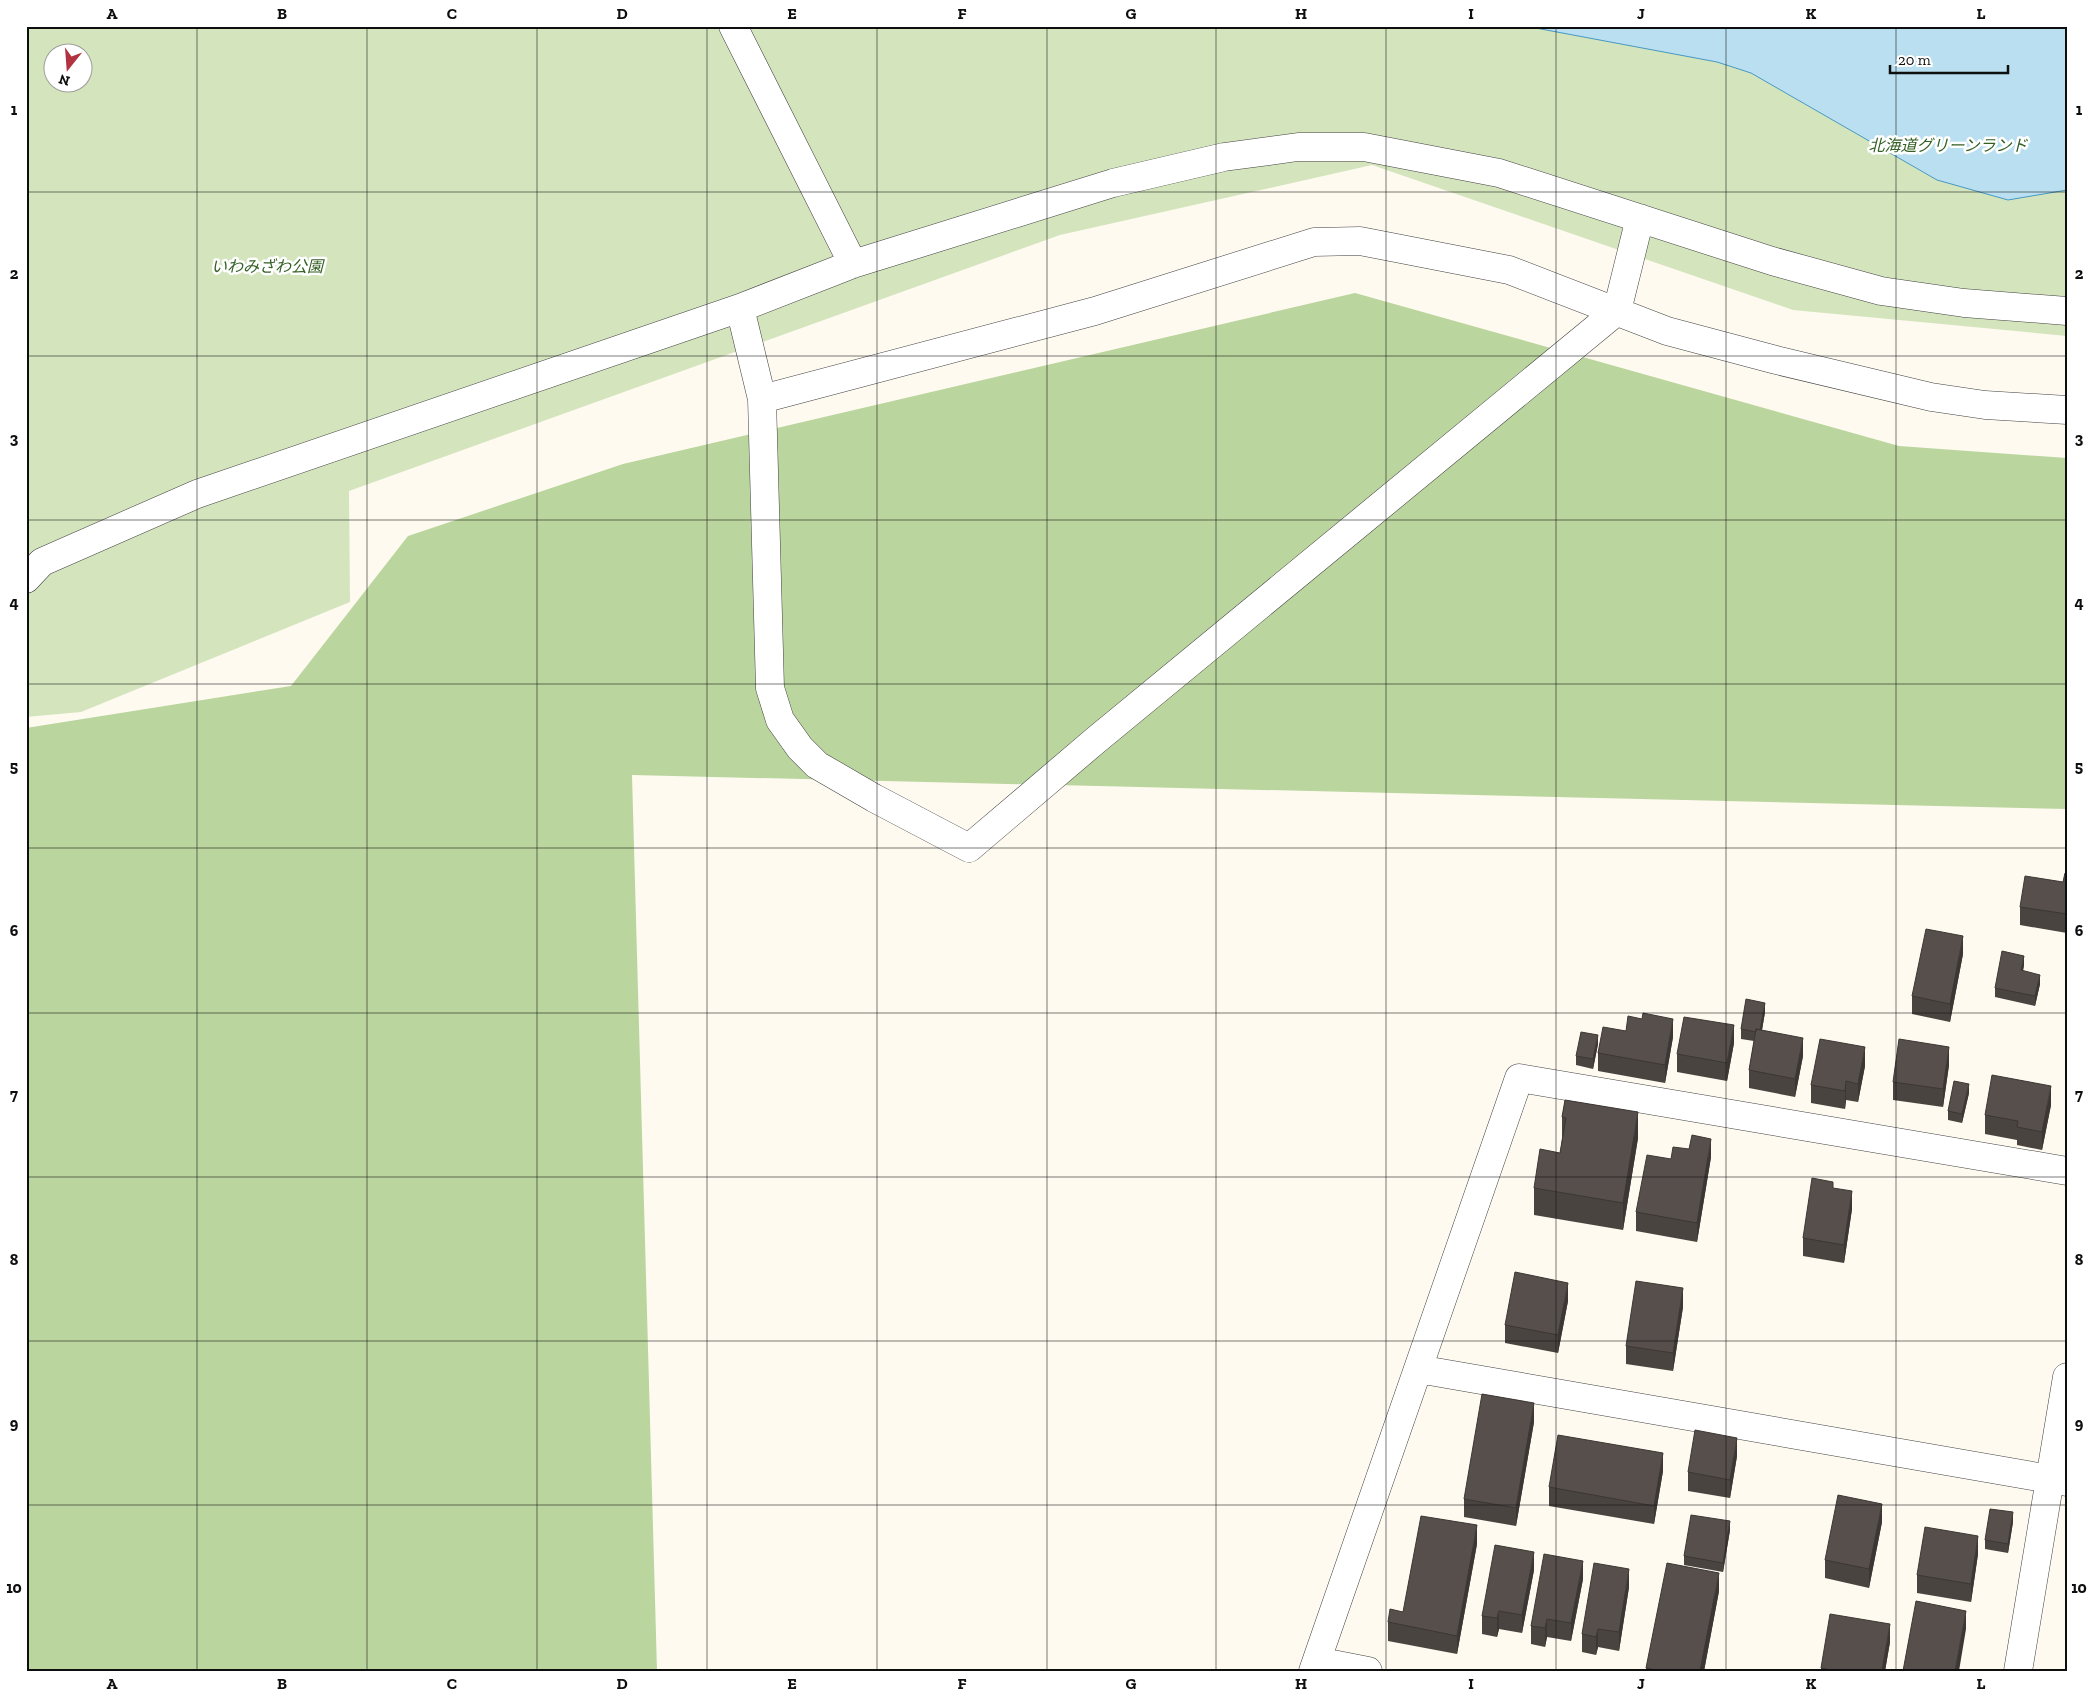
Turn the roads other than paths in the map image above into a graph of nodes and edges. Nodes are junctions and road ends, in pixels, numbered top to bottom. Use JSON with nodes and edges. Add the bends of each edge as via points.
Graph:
{"nodes":[{"id":1,"x":733,"y":26,"type":"edge"},
{"id":2,"x":1640,"y":218,"type":"junction"},
{"id":3,"x":853,"y":264,"type":"junction"},
{"id":4,"x":740,"y":308,"type":"junction"},
{"id":5,"x":1617,"y":311,"type":"junction"},
{"id":6,"x":2067,"y":311,"type":"edge"},
{"id":7,"x":762,"y":399,"type":"junction"},
{"id":8,"x":2067,"y":410,"type":"edge"},
{"id":9,"x":26,"y":579,"type":"edge"},
{"id":10,"x":2067,"y":1171,"type":"edge"},
{"id":11,"x":1418,"y":1368,"type":"junction"},
{"id":12,"x":2067,"y":1377,"type":"edge"},
{"id":13,"x":2058,"y":1480,"type":"edge"},
{"id":14,"x":1315,"y":1666,"type":"edge"},
{"id":15,"x":1368,"y":1671,"type":"edge"},
{"id":16,"x":2018,"y":1671,"type":"edge"}],
"edges":[{"from":1,"to":3,"type":"street"},
{"from":2,"to":3,"type":"street","via":[[1499,173],[1364,147],[1298,146],[1224,157],[1114,182]]},
{"from":2,"to":5,"type":"street"},
{"from":2,"to":6,"type":"street","via":[[1772,261],[1881,291]]},
{"from":3,"to":4,"type":"street"},
{"from":4,"to":7,"type":"street"},
{"from":4,"to":9,"type":"street","via":[[198,494],[42,562]]},
{"from":5,"to":7,"type":"street","via":[[1509,270],[1360,241],[1314,242],[1095,311]]},
{"from":5,"to":7,"type":"street","via":[[969,848],[818,764],[800,748],[780,720],[770,688]]},
{"from":5,"to":8,"type":"street","via":[[1667,331],[1931,397],[1985,405]]},
{"from":10,"to":11,"type":"street","via":[[1519,1078]]},
{"from":11,"to":13,"type":"street"},
{"from":11,"to":14,"type":"street"},
{"from":12,"to":13,"type":"street"},
{"from":13,"to":16,"type":"street"},
{"from":14,"to":15,"type":"street"}]}
